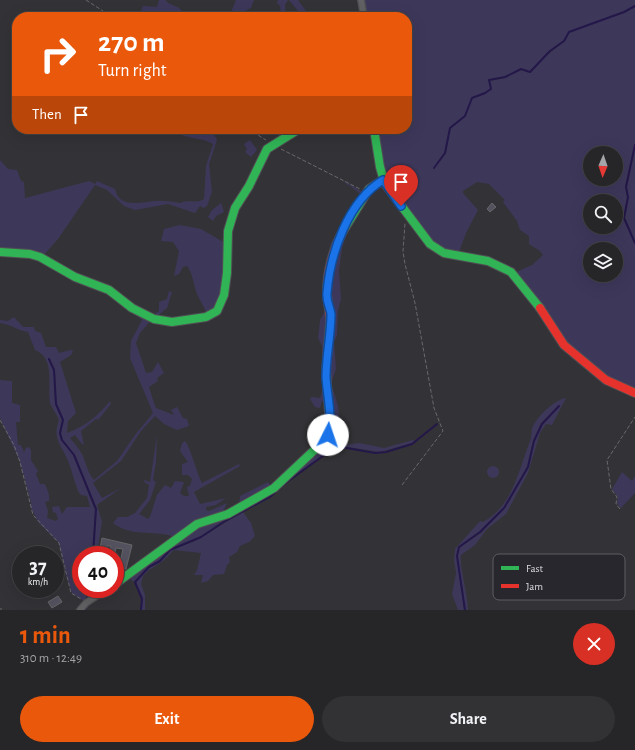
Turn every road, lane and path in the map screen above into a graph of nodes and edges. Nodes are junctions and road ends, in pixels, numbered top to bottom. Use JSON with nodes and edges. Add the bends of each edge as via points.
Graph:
{"nodes":[{"id":1,"x":86,"y":0,"type":"edge"},
{"id":2,"x":361,"y":0,"type":"edge"},
{"id":3,"x":104,"y":12,"type":"edge"},
{"id":4,"x":363,"y":12,"type":"edge"},
{"id":5,"x":256,"y":134,"type":"edge"},
{"id":6,"x":289,"y":134,"type":"edge"},
{"id":7,"x":375,"y":134,"type":"edge"},
{"id":8,"x":272,"y":144,"type":"junction"},
{"id":9,"x":383,"y":180,"type":"junction"},
{"id":10,"x":366,"y":193,"type":"junction"},
{"id":11,"x":407,"y":215,"type":"junction"},
{"id":12,"x":0,"y":252,"type":"edge"},
{"id":13,"x":635,"y":393,"type":"edge"},
{"id":14,"x":635,"y":417,"type":"edge"},
{"id":15,"x":0,"y":420,"type":"edge"},
{"id":16,"x":402,"y":485,"type":"dead end"},
{"id":17,"x":620,"y":509,"type":"dead end"},
{"id":18,"x":124,"y":577,"type":"edge"},
{"id":19,"x":94,"y":598,"type":"edge"},
{"id":20,"x":86,"y":603,"type":"junction"},
{"id":21,"x":80,"y":610,"type":"edge"}],
"edges":[{"from":1,"to":3,"type":"path"},
{"from":2,"to":4,"type":"street"},
{"from":5,"to":8,"type":"path"},
{"from":6,"to":8,"type":"street"},
{"from":7,"to":9,"type":"street"},
{"from":8,"to":10,"type":"path"},
{"from":8,"to":12,"type":"street","via":[[263,154],[232,216],[228,231],[228,273],[224,295],[216,311],[206,317],[172,322],[154,319],[132,308],[110,290],[75,277],[40,257]]},
{"from":9,"to":10,"type":"street"},
{"from":9,"to":11,"type":"street"},
{"from":10,"to":18,"type":"street","via":[[342,233],[332,259],[327,293],[331,313],[326,370],[330,426],[325,440],[274,488],[228,514],[197,524]]},
{"from":11,"to":13,"type":"street","via":[[437,250],[454,256],[488,261],[511,272],[544,313],[564,345],[606,380]]},
{"from":11,"to":16,"type":"path","via":[[405,264],[415,303],[434,408],[443,431]]},
{"from":14,"to":17,"type":"path","via":[[607,460],[611,489],[617,497],[616,504]]},
{"from":15,"to":20,"type":"path","via":[[20,462],[33,515],[59,543],[72,593]]},
{"from":19,"to":20,"type":"street"},
{"from":20,"to":21,"type":"street"}]}
